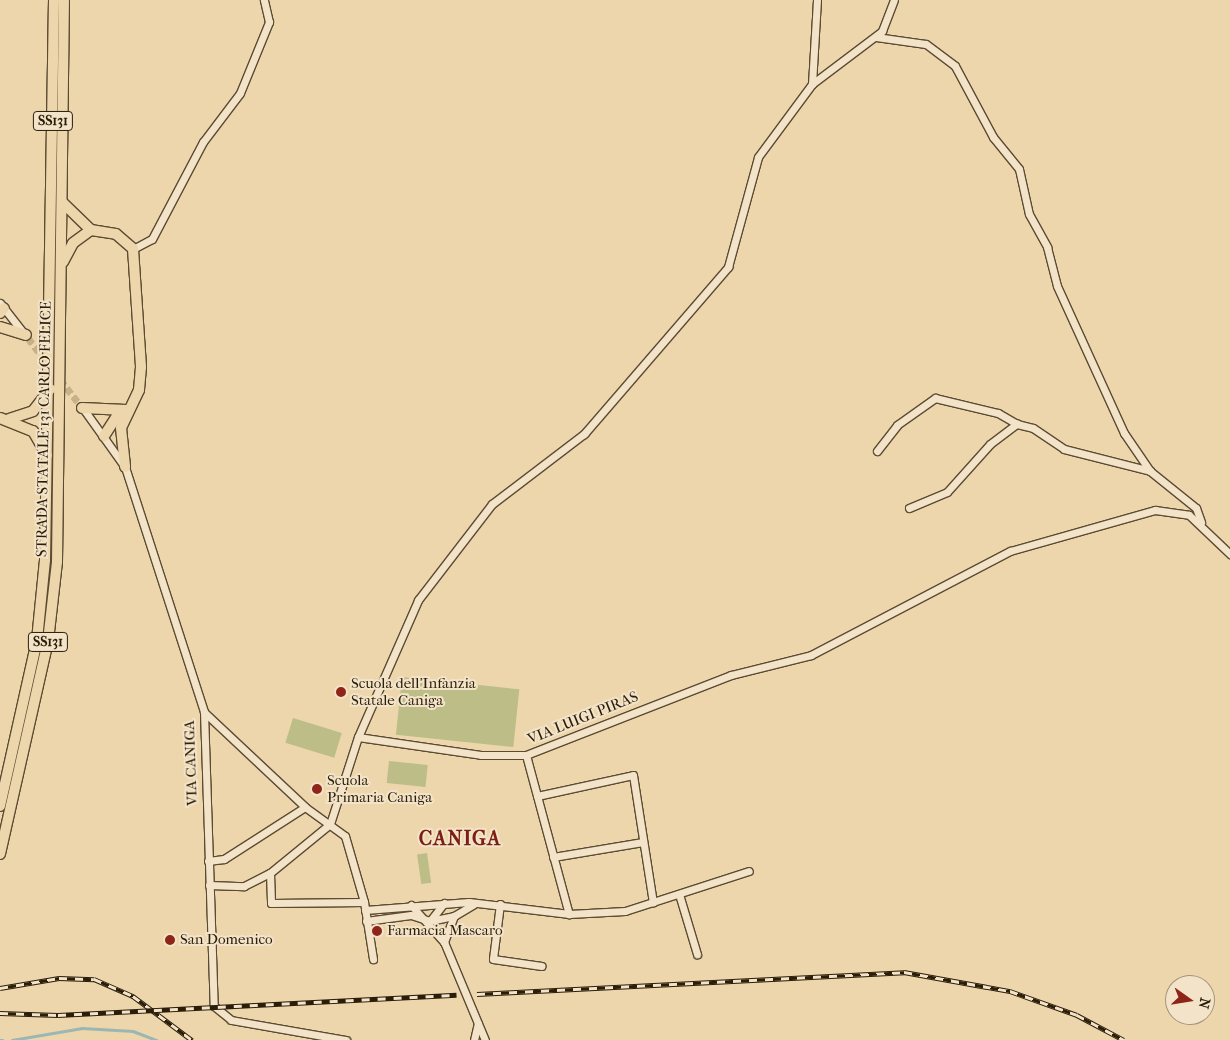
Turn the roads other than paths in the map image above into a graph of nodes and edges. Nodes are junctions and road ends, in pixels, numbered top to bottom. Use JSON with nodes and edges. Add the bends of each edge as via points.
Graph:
{"nodes":[{"id":1,"x":54,"y":0,"type":"edge"},
{"id":2,"x":64,"y":0,"type":"edge"},
{"id":3,"x":264,"y":0,"type":"edge"},
{"id":4,"x":817,"y":0,"type":"edge"},
{"id":5,"x":894,"y":0,"type":"edge"},
{"id":6,"x":876,"y":37,"type":"junction"},
{"id":7,"x":812,"y":84,"type":"junction"},
{"id":8,"x":62,"y":202,"type":"junction"},
{"id":9,"x":91,"y":230,"type":"junction"},
{"id":10,"x":132,"y":249,"type":"junction"},
{"id":11,"x":61,"y":265,"type":"junction"},
{"id":12,"x":1,"y":308,"type":"edge"},
{"id":13,"x":0,"y":327,"type":"edge"},
{"id":14,"x":27,"y":337,"type":"joint"},
{"id":15,"x":50,"y":389,"type":"junction"},
{"id":16,"x":82,"y":407,"type":"joint"},
{"id":17,"x":123,"y":413,"type":"junction"},
{"id":18,"x":2,"y":419,"type":"edge"},
{"id":19,"x":1017,"y":424,"type":"junction"},
{"id":20,"x":104,"y":436,"type":"junction"},
{"id":21,"x":877,"y":451,"type":"dead end"},
{"id":22,"x":49,"y":460,"type":"junction"},
{"id":23,"x":125,"y":467,"type":"junction"},
{"id":24,"x":1150,"y":471,"type":"junction"},
{"id":25,"x":909,"y":508,"type":"dead end"},
{"id":26,"x":53,"y":517,"type":"junction"},
{"id":27,"x":1201,"y":523,"type":"junction"},
{"id":28,"x":1230,"y":554,"type":"edge"},
{"id":29,"x":204,"y":712,"type":"junction"},
{"id":30,"x":358,"y":736,"type":"junction"},
{"id":31,"x":526,"y":755,"type":"junction"},
{"id":32,"x":537,"y":796,"type":"junction"},
{"id":33,"x":0,"y":806,"type":"edge"},
{"id":34,"x":305,"y":807,"type":"junction"},
{"id":35,"x":330,"y":824,"type":"junction"},
{"id":36,"x":642,"y":842,"type":"junction"},
{"id":37,"x":0,"y":854,"type":"edge"},
{"id":38,"x":553,"y":856,"type":"junction"},
{"id":39,"x":208,"y":861,"type":"junction"},
{"id":40,"x":749,"y":871,"type":"dead end"},
{"id":41,"x":270,"y":873,"type":"junction"},
{"id":42,"x":209,"y":885,"type":"junction"},
{"id":43,"x":679,"y":894,"type":"junction"},
{"id":44,"x":364,"y":902,"type":"junction"},
{"id":45,"x":478,"y":902,"type":"junction"},
{"id":46,"x":653,"y":902,"type":"junction"},
{"id":47,"x":444,"y":903,"type":"junction"},
{"id":48,"x":500,"y":904,"type":"junction"},
{"id":49,"x":412,"y":905,"type":"junction"},
{"id":50,"x":365,"y":910,"type":"junction"},
{"id":51,"x":569,"y":914,"type":"junction"},
{"id":52,"x":454,"y":916,"type":"junction"},
{"id":53,"x":366,"y":921,"type":"junction"},
{"id":54,"x":430,"y":921,"type":"junction"},
{"id":55,"x":444,"y":942,"type":"junction"},
{"id":56,"x":697,"y":954,"type":"dead end"},
{"id":57,"x":372,"y":959,"type":"dead end"},
{"id":58,"x":541,"y":966,"type":"dead end"},
{"id":59,"x":478,"y":1023,"type":"junction"},
{"id":60,"x":346,"y":1040,"type":"edge"},
{"id":61,"x":474,"y":1040,"type":"edge"},
{"id":62,"x":485,"y":1040,"type":"edge"}],
"edges":[{"from":1,"to":15,"type":"highway","name":"STRADA STATALE 131 CARLO FELICE","number":"SS131"},
{"from":2,"to":8,"type":"highway","name":"STRADA STATALE 131 CARLO FELICE","number":"SS131"},
{"from":3,"to":10,"type":"street","via":[[269,22],[240,93],[203,142],[152,239]]},
{"from":4,"to":7,"type":"street"},
{"from":5,"to":6,"type":"street"},
{"from":6,"to":7,"type":"street"},
{"from":6,"to":24,"type":"street","via":[[926,44],[955,66],[993,137],[1019,169],[1030,214],[1047,247],[1057,286],[1124,434]]},
{"from":7,"to":30,"type":"street","via":[[758,157],[728,267],[584,434],[507,490],[480,517],[418,600]]},
{"from":8,"to":9,"type":"highway"},
{"from":8,"to":11,"type":"highway","name":"STRADA STATALE 131 CARLO FELICE","number":"SS131"},
{"from":9,"to":10,"type":"highway","via":[[116,234]]},
{"from":9,"to":11,"type":"highway","via":[[73,243]]},
{"from":10,"to":17,"type":"highway","via":[[138,272],[140,381]]},
{"from":11,"to":26,"type":"highway","name":"STRADA STATALE 131 CARLO FELICE","number":"SS131"},
{"from":12,"to":14,"type":"street"},
{"from":13,"to":14,"type":"highway"},
{"from":15,"to":18,"type":"highway","via":[[32,411]]},
{"from":15,"to":22,"type":"highway","name":"STRADA STATALE 131 CARLO FELICE","number":"SS131"},
{"from":16,"to":17,"type":"highway"},
{"from":16,"to":20,"type":"street","name":"VIA CANIGA"},
{"from":17,"to":20,"type":"highway"},
{"from":17,"to":23,"type":"highway"},
{"from":18,"to":22,"type":"highway","via":[[33,431]]},
{"from":19,"to":21,"type":"street","via":[[998,413],[935,398],[897,425]]},
{"from":19,"to":24,"type":"street","via":[[1033,428],[1064,449]]},
{"from":19,"to":25,"type":"street","via":[[990,444],[947,492]]},
{"from":20,"to":23,"type":"street","name":"VIA CANIGA"},
{"from":22,"to":26,"type":"highway","name":"STRADA STATALE 131 CARLO FELICE","number":"SS131"},
{"from":23,"to":29,"type":"street","name":"VIA CANIGA"},
{"from":24,"to":27,"type":"street","via":[[1196,508]]},
{"from":26,"to":33,"type":"highway","name":"STRADA STATALE 131 CARLO FELICE","number":"SS131","via":[[37,640]]},
{"from":26,"to":37,"type":"highway","name":"STRADA STATALE 131 CARLO FELICE","number":"SS131","via":[[48,641]]},
{"from":27,"to":28,"type":"street"},
{"from":27,"to":31,"type":"street","name":"VIA LUIGI PIRAS","via":[[1189,515],[1155,510],[1010,551],[812,655],[731,675]]},
{"from":29,"to":34,"type":"street"},
{"from":29,"to":39,"type":"street","name":"VIA CANIGA"},
{"from":30,"to":31,"type":"street","name":"VIA LUIGI PIRAS","via":[[481,755]]},
{"from":30,"to":35,"type":"street"},
{"from":31,"to":32,"type":"street"},
{"from":32,"to":36,"type":"street","via":[[633,775]]},
{"from":32,"to":38,"type":"street"},
{"from":34,"to":35,"type":"street"},
{"from":34,"to":39,"type":"street","via":[[224,859]]},
{"from":35,"to":41,"type":"street"},
{"from":35,"to":44,"type":"street","via":[[351,846]]},
{"from":36,"to":38,"type":"street"},
{"from":36,"to":46,"type":"street"},
{"from":38,"to":51,"type":"street"},
{"from":39,"to":42,"type":"street","name":"VIA CANIGA"},
{"from":40,"to":43,"type":"street"},
{"from":41,"to":42,"type":"street","via":[[244,886]]},
{"from":41,"to":44,"type":"street","via":[[271,903]]},
{"from":42,"to":60,"type":"street","name":"VIA CANIGA","via":[[212,993],[216,1010],[231,1020]]},
{"from":43,"to":46,"type":"street"},
{"from":43,"to":56,"type":"street"},
{"from":44,"to":50,"type":"street"},
{"from":45,"to":47,"type":"street"},
{"from":45,"to":48,"type":"street"},
{"from":45,"to":52,"type":"street"},
{"from":46,"to":51,"type":"street","via":[[625,912]]},
{"from":47,"to":49,"type":"street"},
{"from":47,"to":54,"type":"street"},
{"from":48,"to":51,"type":"street"},
{"from":48,"to":58,"type":"street","via":[[493,959]]},
{"from":49,"to":50,"type":"street"},
{"from":49,"to":54,"type":"street"},
{"from":50,"to":53,"type":"street"},
{"from":52,"to":54,"type":"street"},
{"from":52,"to":55,"type":"street"},
{"from":53,"to":54,"type":"street","via":[[411,915]]},
{"from":53,"to":57,"type":"street"},
{"from":54,"to":55,"type":"street"},
{"from":55,"to":59,"type":"street"},
{"from":59,"to":61,"type":"street"},
{"from":59,"to":62,"type":"street"}]}
